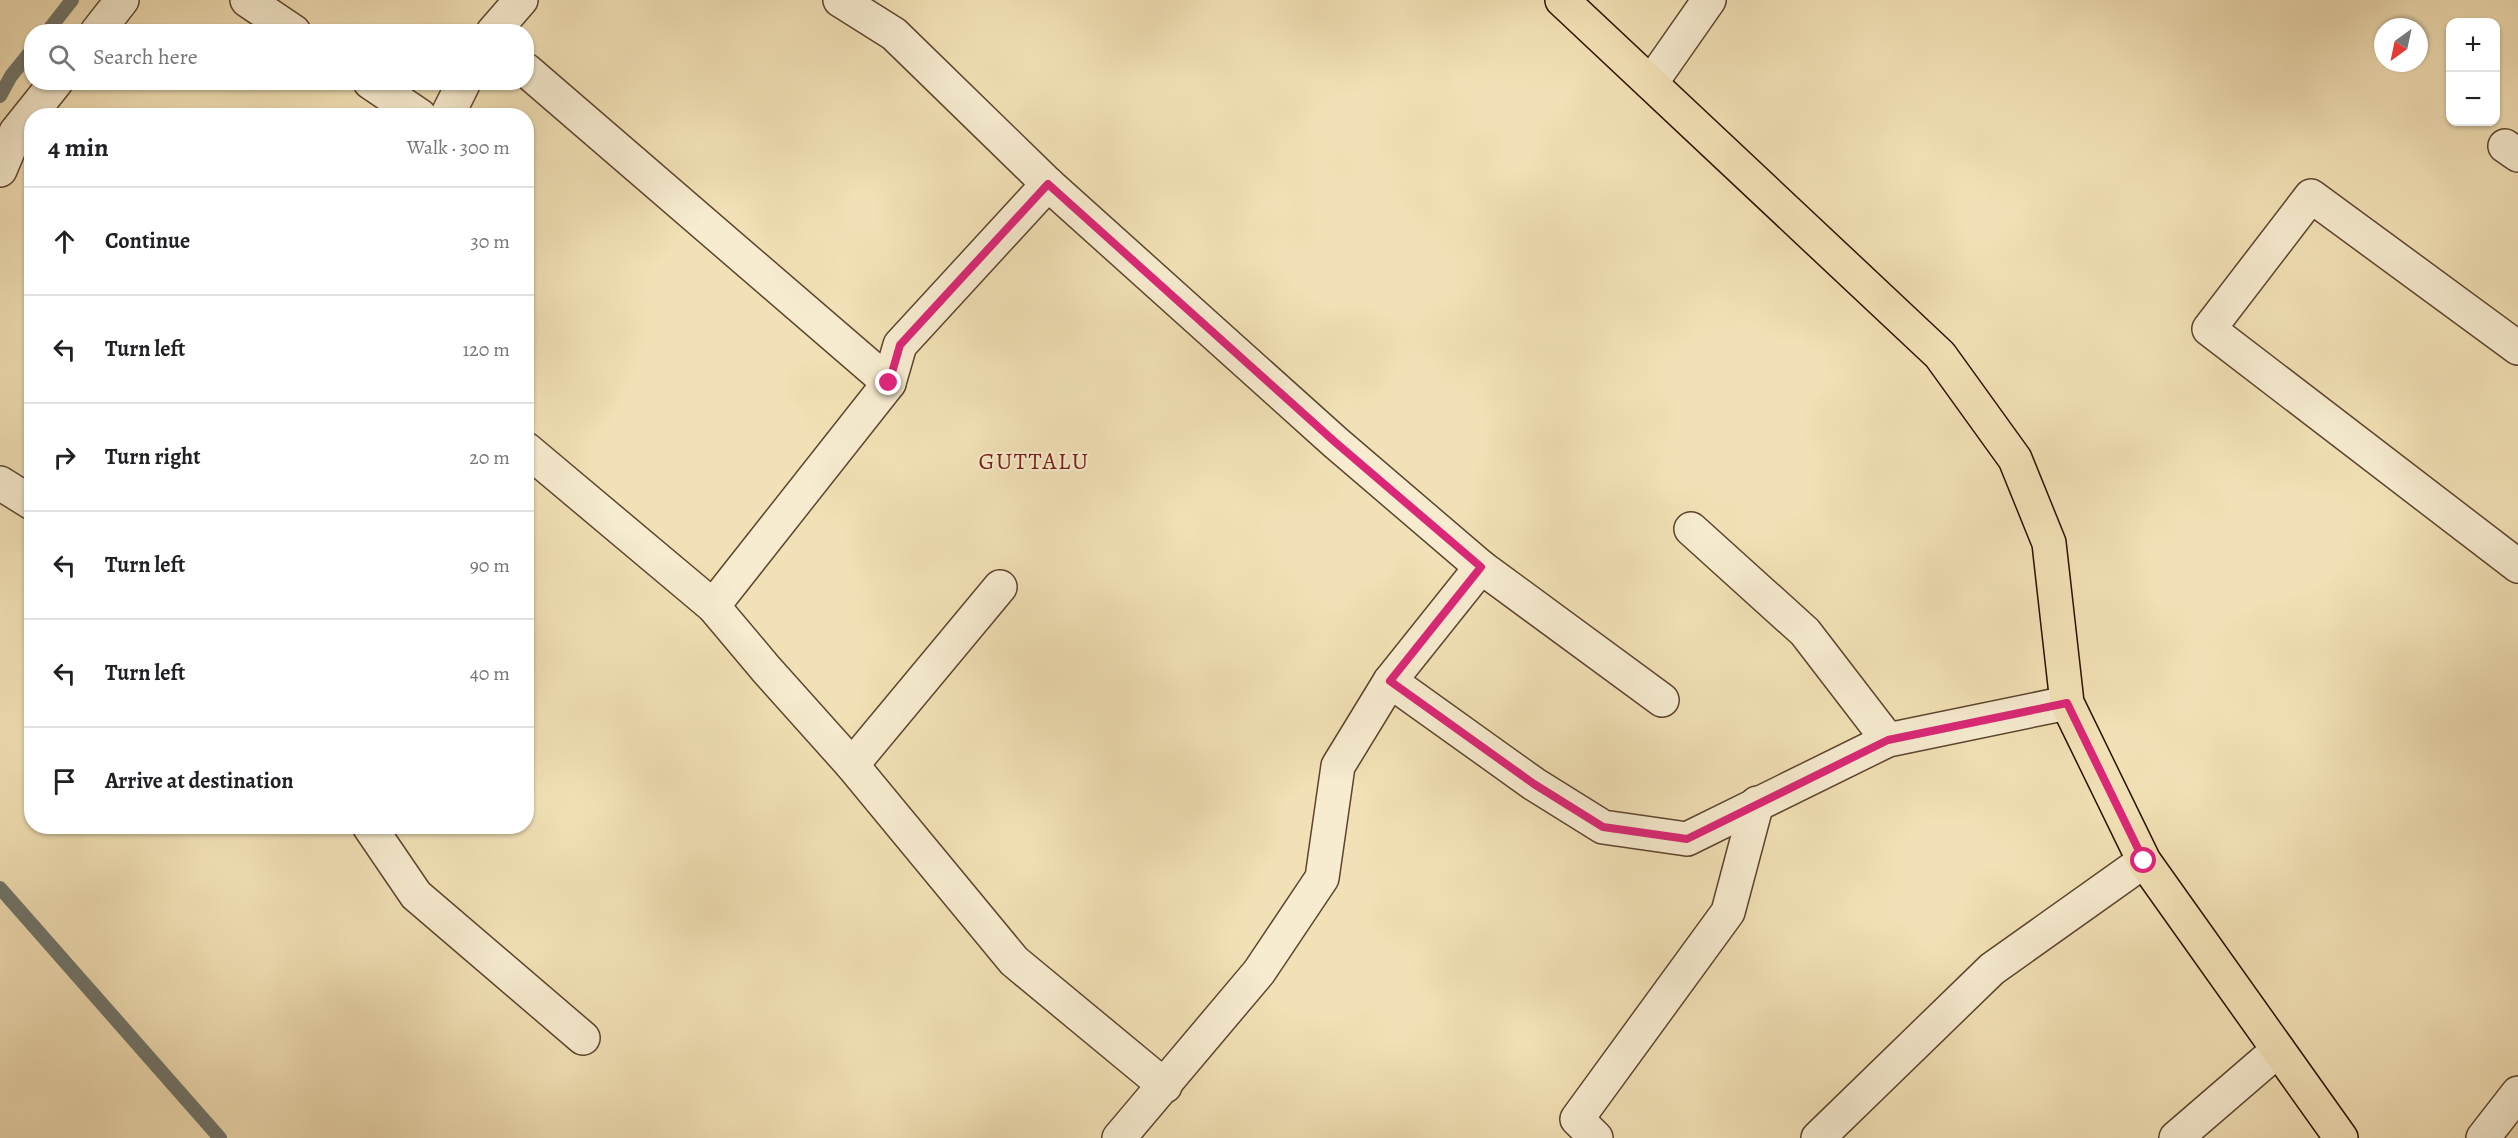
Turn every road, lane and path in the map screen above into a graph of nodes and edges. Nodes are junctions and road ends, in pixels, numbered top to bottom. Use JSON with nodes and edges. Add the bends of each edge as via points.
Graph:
{"nodes":[{"id":1,"x":122,"y":0,"type":"edge"},
{"id":2,"x":247,"y":0,"type":"edge"},
{"id":3,"x":521,"y":0,"type":"edge"},
{"id":4,"x":840,"y":0,"type":"edge"},
{"id":5,"x":1562,"y":0,"type":"edge"},
{"id":6,"x":1709,"y":0,"type":"edge"},
{"id":7,"x":103,"y":24,"type":"edge"},
{"id":8,"x":282,"y":24,"type":"edge"},
{"id":9,"x":500,"y":24,"type":"edge"},
{"id":10,"x":534,"y":77,"type":"edge"},
{"id":11,"x":1651,"y":83,"type":"junction"},
{"id":12,"x":50,"y":90,"type":"edge"},
{"id":13,"x":382,"y":90,"type":"edge"},
{"id":14,"x":460,"y":90,"type":"edge"},
{"id":15,"x":35,"y":108,"type":"edge"},
{"id":16,"x":408,"y":108,"type":"edge"},
{"id":17,"x":451,"y":108,"type":"edge"},
{"id":18,"x":24,"y":122,"type":"edge"},
{"id":19,"x":0,"y":170,"type":"edge"},
{"id":20,"x":1048,"y":184,"type":"junction"},
{"id":21,"x":2518,"y":348,"type":"edge"},
{"id":22,"x":889,"y":383,"type":"junction"},
{"id":23,"x":534,"y":456,"type":"edge"},
{"id":24,"x":0,"y":483,"type":"edge"},
{"id":25,"x":24,"y":498,"type":"edge"},
{"id":26,"x":1691,"y":529,"type":"dead end"},
{"id":27,"x":2518,"y":566,"type":"edge"},
{"id":28,"x":1481,"y":567,"type":"junction"},
{"id":29,"x":1000,"y":587,"type":"dead end"},
{"id":30,"x":713,"y":606,"type":"junction"},
{"id":31,"x":1390,"y":681,"type":"junction"},
{"id":32,"x":1662,"y":700,"type":"dead end"},
{"id":33,"x":2067,"y":703,"type":"junction"},
{"id":34,"x":1888,"y":740,"type":"junction"},
{"id":35,"x":852,"y":765,"type":"junction"},
{"id":36,"x":1757,"y":803,"type":"junction"},
{"id":37,"x":374,"y":834,"type":"edge"},
{"id":38,"x":2144,"y":861,"type":"junction"},
{"id":39,"x":583,"y":1038,"type":"dead end"},
{"id":40,"x":2278,"y":1050,"type":"junction"},
{"id":41,"x":1165,"y":1086,"type":"junction"},
{"id":42,"x":2518,"y":1093,"type":"edge"},
{"id":43,"x":1119,"y":1138,"type":"edge"},
{"id":44,"x":1596,"y":1138,"type":"edge"},
{"id":45,"x":1818,"y":1138,"type":"edge"},
{"id":46,"x":2176,"y":1138,"type":"edge"},
{"id":47,"x":2341,"y":1138,"type":"edge"},
{"id":48,"x":2483,"y":1138,"type":"edge"}],
"edges":[{"from":1,"to":7,"type":"street"},
{"from":2,"to":8,"type":"street"},
{"from":3,"to":9,"type":"street"},
{"from":4,"to":20,"type":"street","via":[[894,34]]},
{"from":5,"to":11,"type":"main road"},
{"from":6,"to":11,"type":"street"},
{"from":10,"to":22,"type":"street"},
{"from":11,"to":33,"type":"main road","via":[[1940,355],[2015,459],[2049,543]]},
{"from":12,"to":15,"type":"street"},
{"from":13,"to":16,"type":"street"},
{"from":14,"to":17,"type":"street"},
{"from":18,"to":19,"type":"street"},
{"from":20,"to":22,"type":"street","via":[[900,345]]},
{"from":20,"to":28,"type":"street","via":[[1335,442]]},
{"from":21,"to":27,"type":"street","via":[[2311,196],[2209,329]]},
{"from":22,"to":30,"type":"street"},
{"from":23,"to":30,"type":"street"},
{"from":24,"to":25,"type":"street"},
{"from":26,"to":34,"type":"street","via":[[1805,632]]},
{"from":28,"to":31,"type":"street"},
{"from":28,"to":32,"type":"street"},
{"from":29,"to":35,"type":"street"},
{"from":30,"to":35,"type":"street"},
{"from":31,"to":36,"type":"street","via":[[1534,784],[1603,827],[1687,839]]},
{"from":31,"to":41,"type":"street","via":[[1338,766],[1322,878],[1259,972]]},
{"from":33,"to":34,"type":"street"},
{"from":33,"to":38,"type":"main road"},
{"from":34,"to":36,"type":"street"},
{"from":35,"to":41,"type":"street","via":[[1014,961]]},
{"from":36,"to":44,"type":"street","via":[[1728,912],[1577,1119]]},
{"from":37,"to":39,"type":"street","via":[[416,895]]},
{"from":38,"to":40,"type":"main road"},
{"from":38,"to":45,"type":"street","via":[[1992,969]]},
{"from":40,"to":46,"type":"street"},
{"from":40,"to":47,"type":"main road"},
{"from":41,"to":43,"type":"street"},
{"from":42,"to":48,"type":"street"}]}
